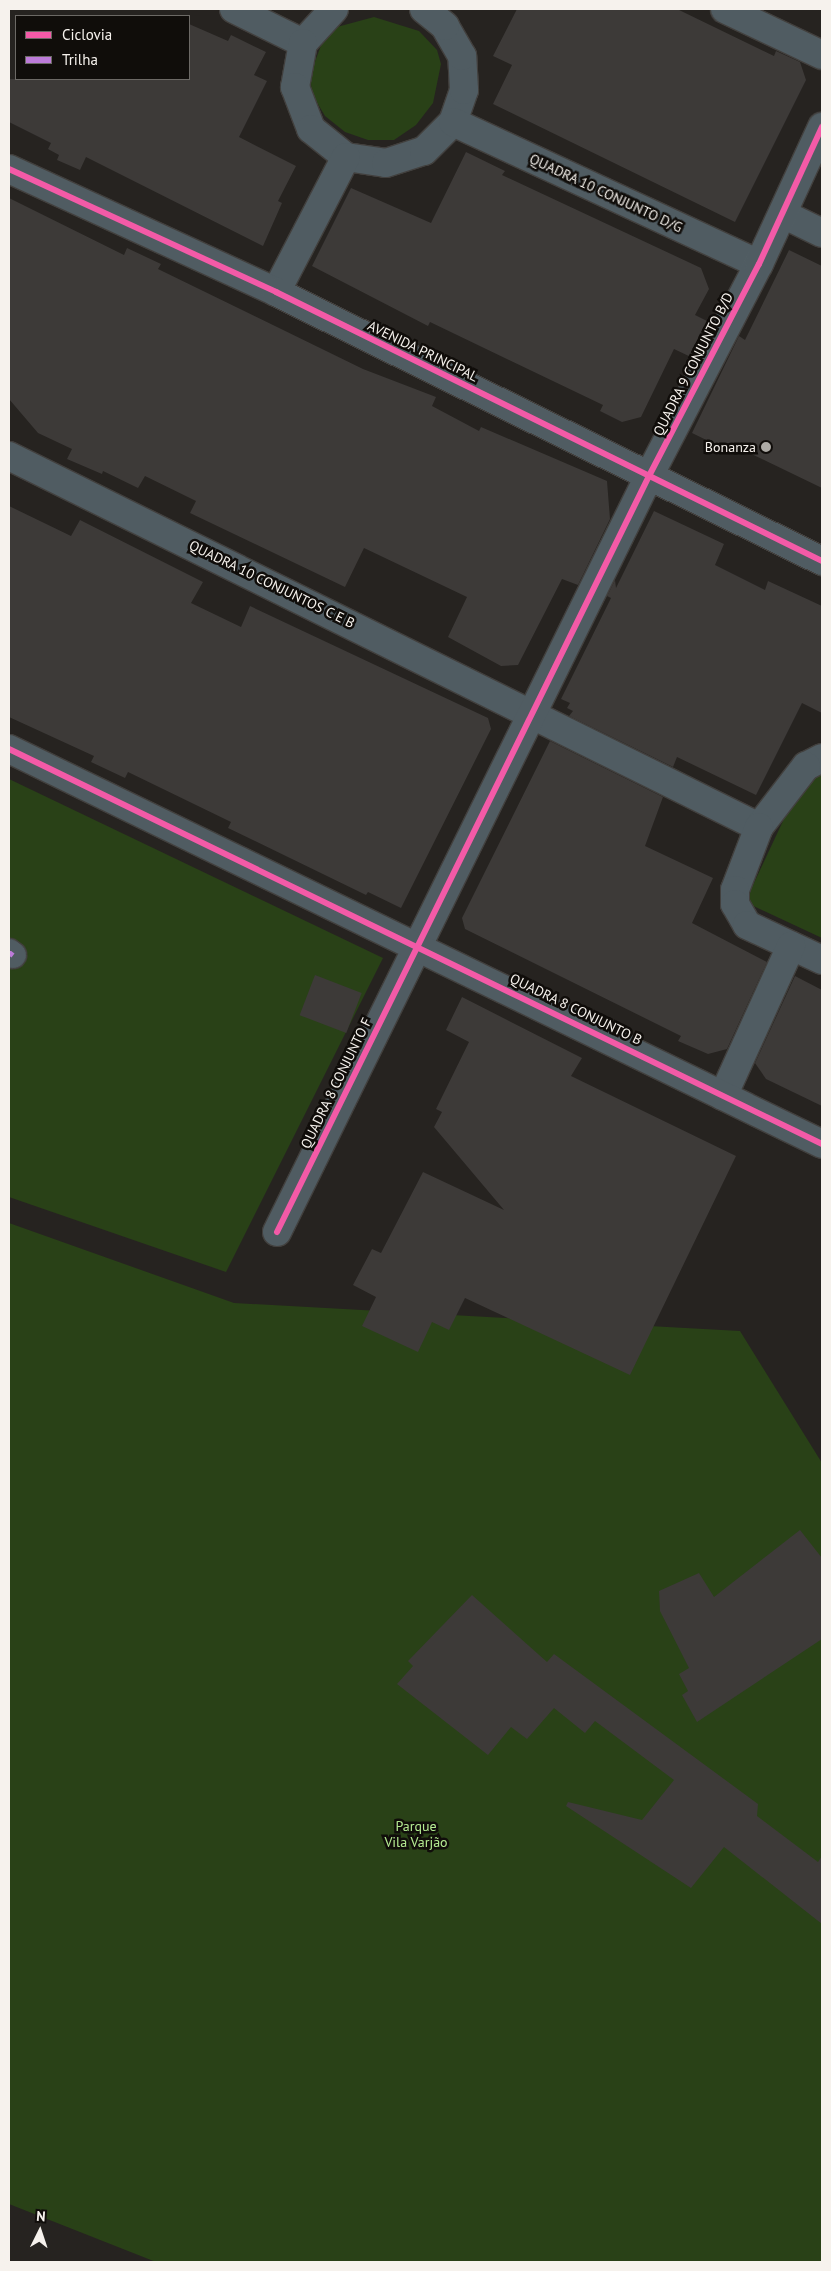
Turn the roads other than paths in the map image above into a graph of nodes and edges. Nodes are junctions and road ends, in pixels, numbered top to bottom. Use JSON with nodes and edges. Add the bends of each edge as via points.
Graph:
{"nodes":[{"id":1,"x":234,"y":9,"type":"edge"},
{"id":2,"x":334,"y":9,"type":"edge"},
{"id":3,"x":424,"y":9,"type":"edge"},
{"id":4,"x":726,"y":9,"type":"edge"},
{"id":5,"x":303,"y":43,"type":"junction"},
{"id":6,"x":822,"y":55,"type":"edge"},
{"id":7,"x":453,"y":122,"type":"junction"},
{"id":8,"x":822,"y":127,"type":"edge"},
{"id":9,"x":346,"y":157,"type":"junction"},
{"id":10,"x":9,"y":170,"type":"edge"},
{"id":11,"x":783,"y":214,"type":"junction"},
{"id":12,"x":822,"y":233,"type":"edge"},
{"id":13,"x":759,"y":264,"type":"junction"},
{"id":14,"x":276,"y":292,"type":"junction"},
{"id":15,"x":9,"y":456,"type":"edge"},
{"id":16,"x":649,"y":476,"type":"junction"},
{"id":17,"x":822,"y":561,"type":"edge"},
{"id":18,"x":534,"y":713,"type":"junction"},
{"id":19,"x":9,"y":749,"type":"edge"},
{"id":20,"x":822,"y":758,"type":"edge"},
{"id":21,"x":759,"y":827,"type":"junction"},
{"id":22,"x":418,"y":945,"type":"junction"},
{"id":23,"x":792,"y":946,"type":"junction"},
{"id":24,"x":822,"y":960,"type":"edge"},
{"id":25,"x":723,"y":1096,"type":"junction"},
{"id":26,"x":822,"y":1144,"type":"edge"},
{"id":27,"x":277,"y":1232,"type":"dead end"}],
"edges":[{"from":1,"to":5,"type":"street"},
{"from":2,"to":5,"type":"street"},
{"from":3,"to":7,"type":"street","via":[[445,26],[462,56],[464,90]]},
{"from":4,"to":6,"type":"street"},
{"from":5,"to":9,"type":"street","via":[[295,87],[311,129]]},
{"from":7,"to":9,"type":"street","via":[[424,151],[386,164]]},
{"from":7,"to":13,"type":"street","name":"QUADRA 10 CONJUNTO D/G"},
{"from":8,"to":11,"type":"street","name":"QUADRA 9 CONJUNTO B/D"},
{"from":9,"to":14,"type":"street"},
{"from":10,"to":14,"type":"street","name":"AVENIDA PRINCIPAL"},
{"from":11,"to":12,"type":"street"},
{"from":11,"to":13,"type":"street","name":"QUADRA 9 CONJUNTO B/D"},
{"from":13,"to":16,"type":"street","name":"QUADRA 9 CONJUNTO B/D"},
{"from":14,"to":16,"type":"street","name":"AVENIDA PRINCIPAL"},
{"from":15,"to":18,"type":"street","name":"QUADRA 10 CONJUNTOS C E B"},
{"from":16,"to":17,"type":"street","name":"AVENIDA PRINCIPAL"},
{"from":16,"to":18,"type":"street","name":"QUADRA 9 CONJUNTO B/D"},
{"from":18,"to":21,"type":"street","name":"QUADRA 10 CONJUNTOS C E B"},
{"from":18,"to":22,"type":"street","name":"QUADRA 8 CONJUNTO F"},
{"from":19,"to":22,"type":"street","name":"QUADRA 8 CONJUNTO B"},
{"from":20,"to":21,"type":"street","via":[[806,766]]},
{"from":21,"to":23,"type":"street","via":[[735,890],[735,904],[747,925]]},
{"from":22,"to":25,"type":"street","name":"QUADRA 8 CONJUNTO B"},
{"from":22,"to":27,"type":"street","name":"QUADRA 8 CONJUNTO F"},
{"from":23,"to":24,"type":"street"},
{"from":23,"to":25,"type":"street"},
{"from":25,"to":26,"type":"street","name":"QUADRA 8 CONJUNTO B"}]}
